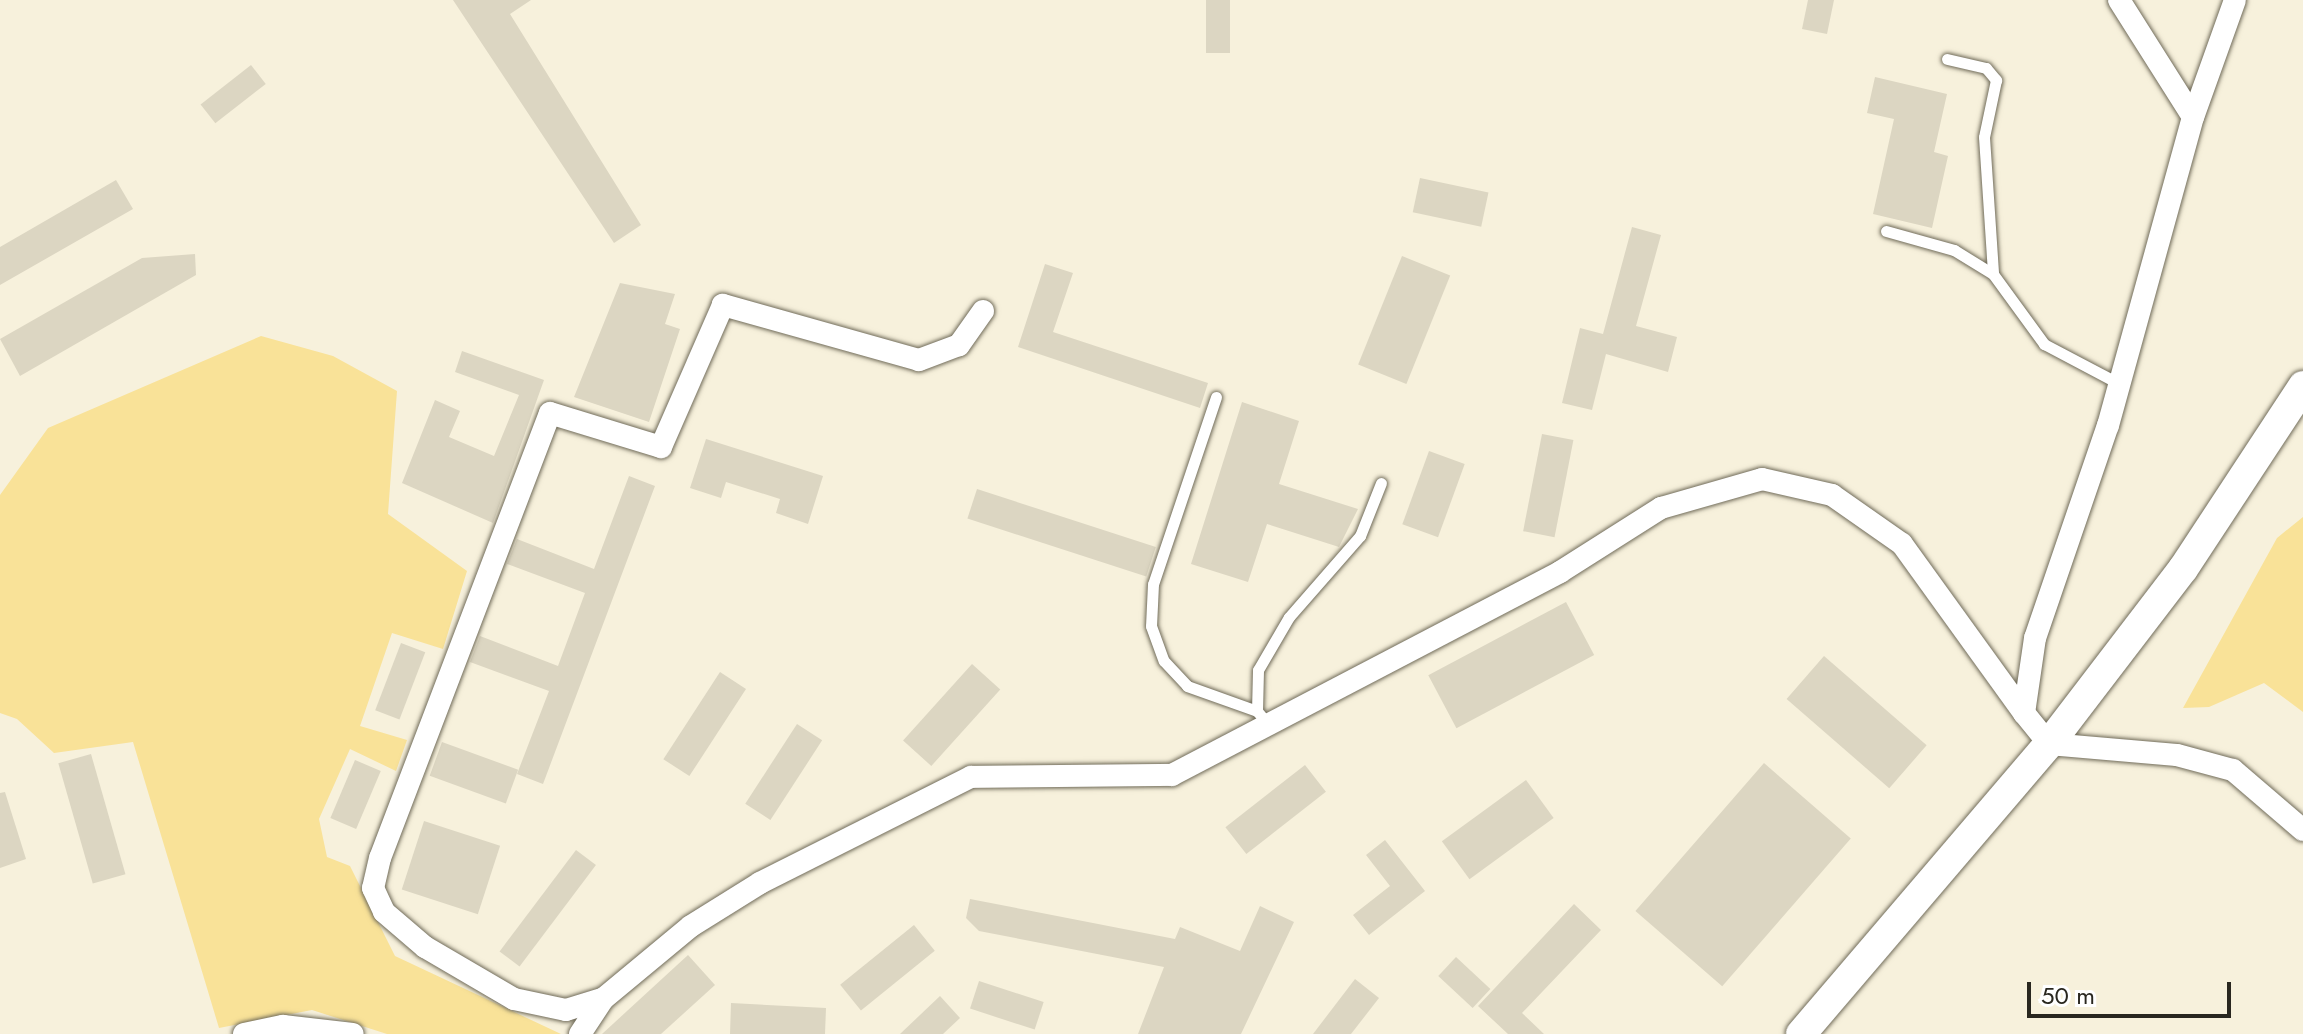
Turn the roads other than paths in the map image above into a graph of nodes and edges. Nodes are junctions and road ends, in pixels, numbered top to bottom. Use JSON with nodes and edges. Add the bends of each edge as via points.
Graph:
{"nodes":[{"id":1,"x":2119,"y":0,"type":"edge"},
{"id":2,"x":2235,"y":0,"type":"edge"},
{"id":3,"x":1947,"y":59,"type":"dead end"},
{"id":4,"x":2193,"y":117,"type":"junction"},
{"id":5,"x":1886,"y":231,"type":"dead end"},
{"id":6,"x":1993,"y":274,"type":"junction"},
{"id":7,"x":983,"y":311,"type":"dead end"},
{"id":8,"x":2121,"y":385,"type":"junction"},
{"id":9,"x":2303,"y":386,"type":"edge"},
{"id":10,"x":1216,"y":397,"type":"dead end"},
{"id":11,"x":1381,"y":483,"type":"dead end"},
{"id":12,"x":2024,"y":713,"type":"junction"},
{"id":13,"x":1262,"y":717,"type":"junction"},
{"id":14,"x":2049,"y":744,"type":"junction"},
{"id":15,"x":2303,"y":830,"type":"edge"},
{"id":16,"x":603,"y":999,"type":"junction"},
{"id":17,"x":244,"y":1034,"type":"edge"},
{"id":18,"x":353,"y":1034,"type":"edge"},
{"id":19,"x":580,"y":1034,"type":"edge"},
{"id":20,"x":1801,"y":1034,"type":"edge"}],
"edges":[{"from":1,"to":4,"type":"street"},
{"from":2,"to":4,"type":"street"},
{"from":3,"to":6,"type":"lane","via":[[1986,68],[1996,80],[1984,137]]},
{"from":4,"to":8,"type":"street"},
{"from":5,"to":6,"type":"lane","via":[[1954,250]]},
{"from":6,"to":8,"type":"lane","via":[[2044,344]]},
{"from":7,"to":16,"type":"street","via":[[959,345],[919,360],[723,305],[661,447],[550,413],[373,888],[384,912],[425,947],[514,999],[566,1010]]},
{"from":8,"to":12,"type":"street","via":[[2035,638]]},
{"from":9,"to":14,"type":"street","via":[[2183,569]]},
{"from":10,"to":13,"type":"lane","via":[[1153,584],[1151,626],[1164,661],[1187,686]]},
{"from":11,"to":13,"type":"lane","via":[[1360,536],[1289,617],[1258,670]]},
{"from":12,"to":13,"type":"street","via":[[1902,544],[1832,495],[1762,479],[1661,508],[1560,572]]},
{"from":12,"to":14,"type":"street"},
{"from":13,"to":16,"type":"street","via":[[1172,775],[971,777],[760,883],[691,926]]},
{"from":14,"to":15,"type":"street","via":[[2177,755],[2233,770]]},
{"from":14,"to":20,"type":"street"},
{"from":16,"to":19,"type":"street"},
{"from":17,"to":18,"type":"street","via":[[283,1026]]}]}
